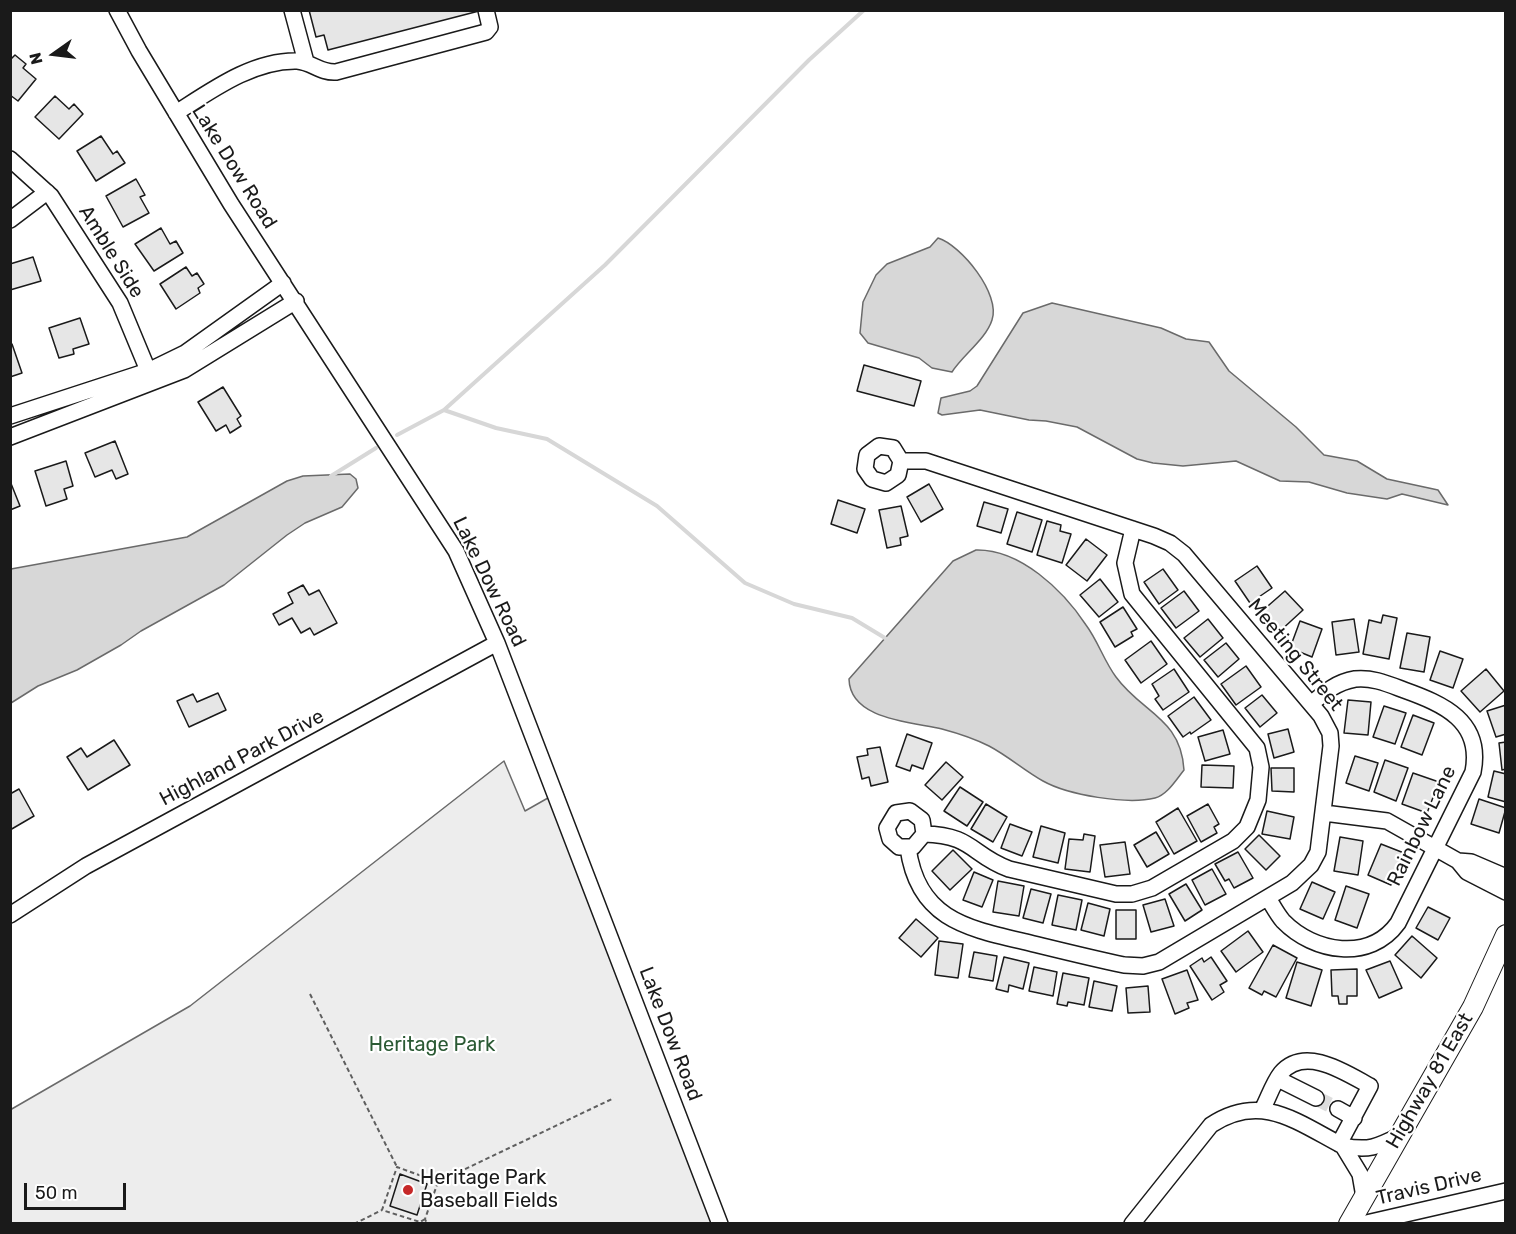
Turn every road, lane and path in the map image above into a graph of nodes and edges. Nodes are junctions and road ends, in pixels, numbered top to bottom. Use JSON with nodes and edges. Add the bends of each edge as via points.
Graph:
{"nodes":[{"id":1,"x":117,"y":10,"type":"edge"},
{"id":2,"x":292,"y":10,"type":"edge"},
{"id":3,"x":486,"y":10,"type":"edge"},
{"id":4,"x":306,"y":62,"type":"junction"},
{"id":5,"x":176,"y":113,"type":"junction"},
{"id":6,"x":10,"y":159,"type":"edge"},
{"id":7,"x":47,"y":192,"type":"junction"},
{"id":8,"x":10,"y":220,"type":"edge"},
{"id":9,"x":283,"y":283,"type":"junction"},
{"id":10,"x":296,"y":301,"type":"junction"},
{"id":11,"x":150,"y":377,"type":"junction"},
{"id":12,"x":10,"y":417,"type":"edge"},
{"id":13,"x":10,"y":437,"type":"edge"},
{"id":14,"x":902,"y":461,"type":"dead end"},
{"id":15,"x":1133,"y":529,"type":"junction"},
{"id":16,"x":497,"y":643,"type":"junction"},
{"id":17,"x":1311,"y":704,"type":"junction"},
{"id":18,"x":1324,"y":813,"type":"junction"},
{"id":19,"x":924,"y":834,"type":"junction"},
{"id":20,"x":908,"y":848,"type":"junction"},
{"id":21,"x":1436,"y":850,"type":"junction"},
{"id":22,"x":1458,"y":861,"type":"junction"},
{"id":23,"x":1506,"y":877,"type":"edge"},
{"id":24,"x":1506,"y":892,"type":"edge"},
{"id":25,"x":1268,"y":898,"type":"junction"},
{"id":26,"x":10,"y":915,"type":"edge"},
{"id":27,"x":1506,"y":935,"type":"edge"},
{"id":28,"x":310,"y":994,"type":"dead end"},
{"id":29,"x":1278,"y":1079,"type":"junction"},
{"id":30,"x":614,"y":1098,"type":"dead end"},
{"id":31,"x":1316,"y":1098,"type":"tunnel mouth"},
{"id":32,"x":1338,"y":1109,"type":"tunnel mouth"},
{"id":33,"x":1262,"y":1110,"type":"junction"},
{"id":34,"x":1354,"y":1118,"type":"junction"},
{"id":35,"x":1399,"y":1136,"type":"junction"},
{"id":36,"x":1341,"y":1145,"type":"junction"},
{"id":37,"x":397,"y":1167,"type":"junction"},
{"id":38,"x":438,"y":1182,"type":"junction"},
{"id":39,"x":1506,"y":1191,"type":"edge"},
{"id":40,"x":1364,"y":1197,"type":"junction"},
{"id":41,"x":382,"y":1210,"type":"junction"},
{"id":42,"x":426,"y":1219,"type":"junction"},
{"id":43,"x":354,"y":1224,"type":"edge"},
{"id":44,"x":427,"y":1224,"type":"edge"},
{"id":45,"x":720,"y":1224,"type":"edge"},
{"id":46,"x":1132,"y":1224,"type":"edge"},
{"id":47,"x":1349,"y":1224,"type":"edge"},
{"id":48,"x":1362,"y":1224,"type":"edge"}],
"edges":[{"from":1,"to":5,"type":"street","name":"Lake Dow Road"},
{"from":2,"to":4,"type":"street"},
{"from":3,"to":4,"type":"street","via":[[490,27],[486,32],[336,72],[324,73]]},
{"from":4,"to":5,"type":"street","via":[[268,63],[221,85]]},
{"from":5,"to":9,"type":"street","name":"Lake Dow Road"},
{"from":6,"to":7,"type":"street","name":"Amble Side"},
{"from":7,"to":8,"type":"street"},
{"from":7,"to":11,"type":"street","name":"Amble Side","via":[[120,303]]},
{"from":9,"to":10,"type":"street","name":"Lake Dow Road"},
{"from":9,"to":11,"type":"street"},
{"from":10,"to":11,"type":"street","via":[[201,360]]},
{"from":10,"to":16,"type":"street","name":"Lake Dow Road","via":[[456,551]]},
{"from":11,"to":12,"type":"street"},
{"from":11,"to":13,"type":"street"},
{"from":14,"to":15,"type":"street","name":"Meeting Street","via":[[926,461]]},
{"from":15,"to":17,"type":"street","name":"Meeting Street","via":[[1167,541],[1184,554]]},
{"from":15,"to":19,"type":"street","via":[[1125,558],[1132,594],[1248,734],[1258,752],[1262,770],[1258,800],[1247,827],[1233,841],[1156,886],[1128,895],[1009,869],[958,838]]},
{"from":16,"to":26,"type":"street","name":"Highland Park Drive","via":[[86,866]]},
{"from":16,"to":45,"type":"street","name":"Lake Dow Road"},
{"from":17,"to":18,"type":"street","name":"Meeting Street","via":[[1324,719],[1331,738]]},
{"from":17,"to":21,"type":"street","name":"Rainbow Lane","via":[[1341,682],[1368,679],[1439,703],[1455,714],[1472,741],[1474,765]]},
{"from":18,"to":21,"type":"street","via":[[1387,821]]},
{"from":18,"to":25,"type":"street","name":"Meeting Street","via":[[1314,862],[1300,877]]},
{"from":19,"to":20,"type":"street","via":[[918,844]]},
{"from":19,"to":20,"type":"street","via":[[923,822],[916,813],[894,815],[888,822],[889,837],[896,845]]},
{"from":20,"to":25,"type":"street","name":"Meeting Street","via":[[919,888],[934,906],[958,923],[1128,966],[1159,962]]},
{"from":21,"to":22,"type":"street"},
{"from":21,"to":25,"type":"street","name":"Rainbow Lane","via":[[1398,923],[1385,938],[1368,946],[1339,950],[1300,934],[1282,920]]},
{"from":22,"to":23,"type":"street","via":[[1471,862]]},
{"from":22,"to":24,"type":"street","via":[[1467,872]]},
{"from":27,"to":35,"type":"main road","name":"Highway 81 East","via":[[1473,1007]]},
{"from":28,"to":37,"type":"path"},
{"from":29,"to":31,"type":"street"},
{"from":29,"to":33,"type":"street"},
{"from":29,"to":34,"type":"street","via":[[1290,1065],[1307,1061],[1339,1069],[1370,1086]]},
{"from":30,"to":38,"type":"path"},
{"from":32,"to":34,"type":"street"},
{"from":33,"to":36,"type":"street","via":[[1304,1125]]},
{"from":33,"to":46,"type":"street","via":[[1228,1113],[1211,1125]]},
{"from":34,"to":36,"type":"street"},
{"from":35,"to":36,"type":"street","via":[[1366,1150]]},
{"from":35,"to":40,"type":"main road","name":"Highway 81 East"},
{"from":36,"to":40,"type":"street","via":[[1360,1174]]},
{"from":37,"to":38,"type":"path"},
{"from":37,"to":41,"type":"path"},
{"from":38,"to":42,"type":"path"},
{"from":39,"to":48,"type":"street","name":"Travis Drive"},
{"from":40,"to":47,"type":"main road","name":"Highway 81 East"},
{"from":41,"to":42,"type":"path","via":[[420,1222]]},
{"from":41,"to":43,"type":"path"},
{"from":42,"to":44,"type":"path"}]}
